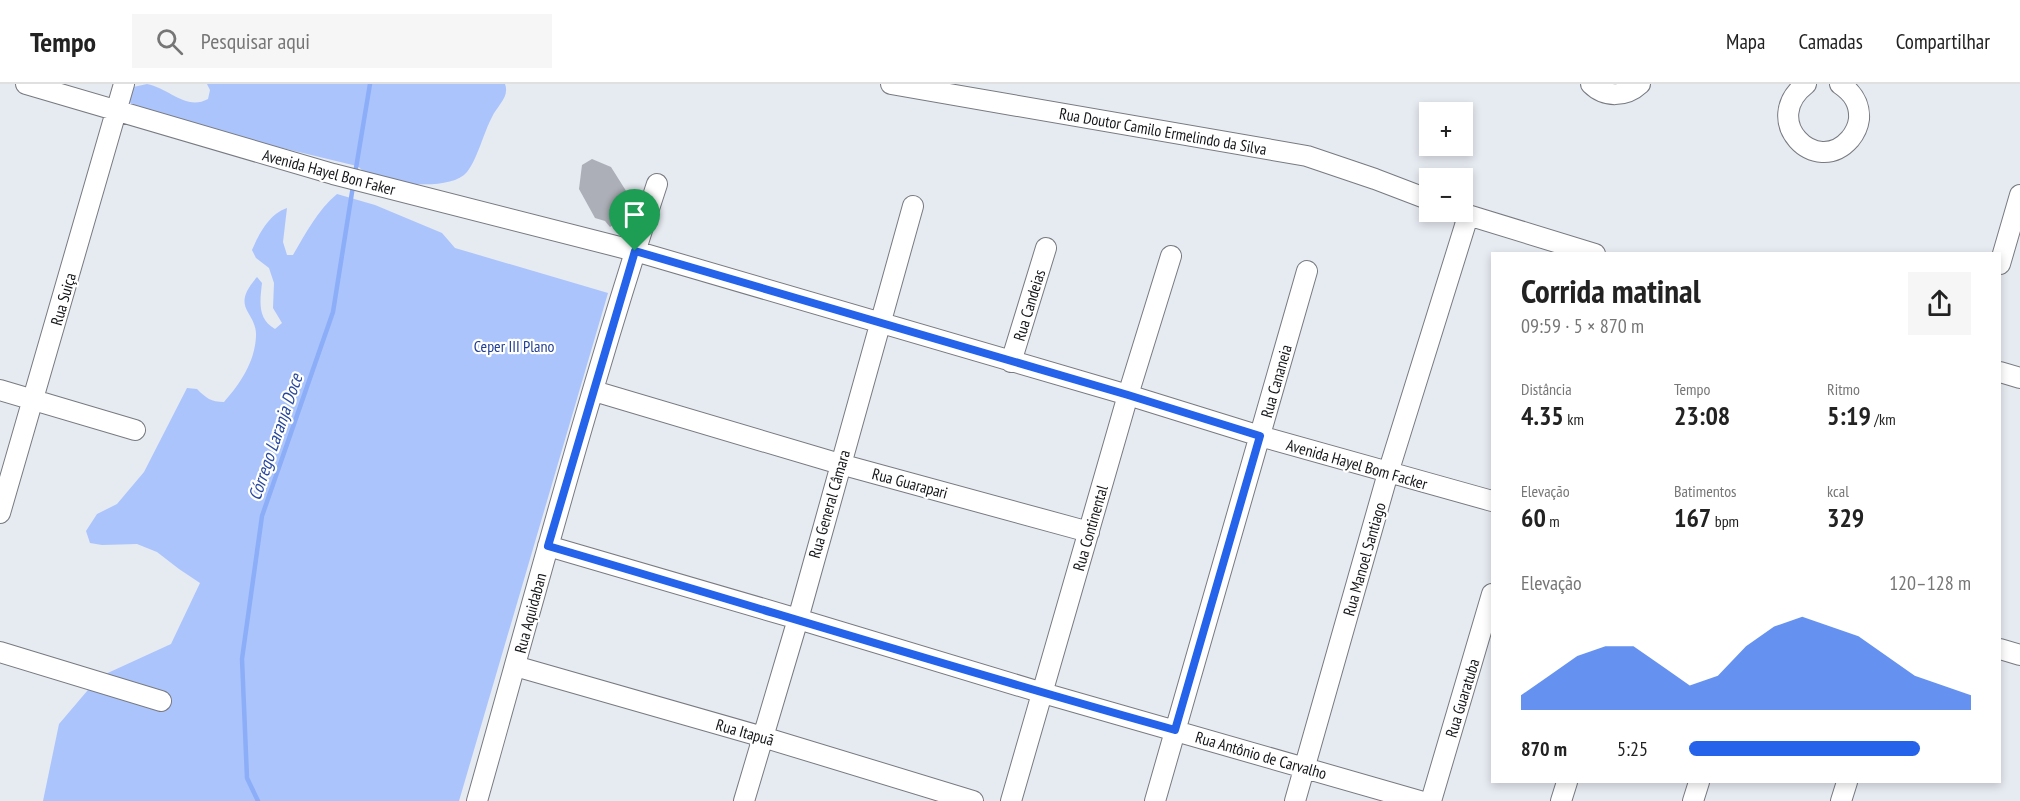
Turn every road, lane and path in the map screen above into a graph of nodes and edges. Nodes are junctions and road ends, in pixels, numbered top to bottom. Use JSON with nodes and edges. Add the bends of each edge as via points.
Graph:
{"nodes":[{"id":1,"x":27,"y":84,"type":"edge"},
{"id":2,"x":124,"y":84,"type":"edge"},
{"id":3,"x":891,"y":84,"type":"edge"},
{"id":4,"x":1591,"y":84,"type":"edge"},
{"id":5,"x":1640,"y":84,"type":"edge"},
{"id":6,"x":1806,"y":84,"type":"edge"},
{"id":7,"x":1840,"y":84,"type":"edge"},
{"id":8,"x":116,"y":110,"type":"junction"},
{"id":9,"x":657,"y":184,"type":"dead end"},
{"id":10,"x":2020,"y":195,"type":"edge"},
{"id":11,"x":1419,"y":196,"type":"edge"},
{"id":12,"x":912,"y":206,"type":"dead end"},
{"id":13,"x":1473,"y":217,"type":"edge"},
{"id":14,"x":1461,"y":222,"type":"edge"},
{"id":15,"x":1047,"y":248,"type":"dead end"},
{"id":16,"x":635,"y":251,"type":"junction"},
{"id":17,"x":1588,"y":252,"type":"edge"},
{"id":18,"x":1171,"y":256,"type":"dead end"},
{"id":19,"x":2001,"y":261,"type":"edge"},
{"id":20,"x":1307,"y":271,"type":"dead end"},
{"id":21,"x":880,"y":323,"type":"junction"},
{"id":22,"x":1011,"y":362,"type":"junction"},
{"id":23,"x":2001,"y":372,"type":"edge"},
{"id":24,"x":2020,"y":378,"type":"edge"},
{"id":25,"x":0,"y":390,"type":"edge"},
{"id":26,"x":594,"y":392,"type":"junction"},
{"id":27,"x":1128,"y":395,"type":"junction"},
{"id":28,"x":33,"y":400,"type":"junction"},
{"id":29,"x":135,"y":430,"type":"dead end"},
{"id":30,"x":1260,"y":436,"type":"junction"},
{"id":31,"x":840,"y":464,"type":"junction"},
{"id":32,"x":1388,"y":473,"type":"junction"},
{"id":33,"x":1491,"y":501,"type":"edge"},
{"id":34,"x":0,"y":513,"type":"edge"},
{"id":35,"x":1089,"y":532,"type":"junction"},
{"id":36,"x":548,"y":546,"type":"junction"},
{"id":37,"x":1491,"y":597,"type":"edge"},
{"id":38,"x":798,"y":619,"type":"junction"},
{"id":39,"x":2001,"y":649,"type":"edge"},
{"id":40,"x":0,"y":652,"type":"edge"},
{"id":41,"x":2020,"y":656,"type":"edge"},
{"id":42,"x":516,"y":666,"type":"junction"},
{"id":43,"x":1043,"y":693,"type":"junction"},
{"id":44,"x":161,"y":701,"type":"dead end"},
{"id":45,"x":1175,"y":730,"type":"junction"},
{"id":46,"x":764,"y":737,"type":"junction"},
{"id":47,"x":1305,"y":767,"type":"junction"},
{"id":48,"x":1567,"y":783,"type":"edge"},
{"id":49,"x":1699,"y":783,"type":"edge"},
{"id":50,"x":1847,"y":783,"type":"edge"},
{"id":51,"x":477,"y":801,"type":"edge"},
{"id":52,"x":744,"y":801,"type":"edge"},
{"id":53,"x":973,"y":801,"type":"edge"},
{"id":54,"x":1011,"y":801,"type":"edge"},
{"id":55,"x":1155,"y":801,"type":"edge"},
{"id":56,"x":1295,"y":801,"type":"edge"},
{"id":57,"x":1420,"y":801,"type":"edge"},
{"id":58,"x":1431,"y":801,"type":"edge"},
{"id":59,"x":1561,"y":801,"type":"edge"},
{"id":60,"x":1694,"y":801,"type":"edge"},
{"id":61,"x":1841,"y":801,"type":"edge"}],
"edges":[{"from":1,"to":8,"type":"street","name":"Avenida Hayel Bon Faker"},
{"from":2,"to":8,"type":"street","name":"Rua Suiça"},
{"from":3,"to":11,"type":"street","name":"Rua Doutor Camilo Ermelindo da Silva","via":[[1307,156]]},
{"from":4,"to":5,"type":"street","via":[[1617,95]]},
{"from":6,"to":7,"type":"street","via":[[1791,102],[1789,126],[1803,145],[1825,152],[1846,144],[1858,124],[1857,101]]},
{"from":8,"to":16,"type":"street","name":"Avenida Hayel Bon Faker","via":[[333,174]]},
{"from":8,"to":28,"type":"street","name":"Rua Suiça"},
{"from":9,"to":16,"type":"street","name":"Rua Aquidaban"},
{"from":10,"to":19,"type":"street"},
{"from":12,"to":21,"type":"street","name":"Rua General Câmara"},
{"from":13,"to":17,"type":"street"},
{"from":14,"to":32,"type":"street","name":"Rua Manoel Santiago"},
{"from":15,"to":22,"type":"street","name":"Rua Candeias"},
{"from":16,"to":21,"type":"street","name":"Avenida Hayel Bom Facker"},
{"from":16,"to":26,"type":"street","name":"Rua Aquidaban"},
{"from":18,"to":27,"type":"street","name":"Rua Continental"},
{"from":20,"to":30,"type":"street","name":"Rua Cananeia"},
{"from":21,"to":22,"type":"street","name":"Avenida Hayel Bom Facker"},
{"from":21,"to":31,"type":"street","name":"Rua General Câmara"},
{"from":22,"to":27,"type":"street","name":"Avenida Hayel Bom Facker"},
{"from":23,"to":24,"type":"street"},
{"from":25,"to":28,"type":"street"},
{"from":26,"to":31,"type":"street","name":"Rua Guarapari"},
{"from":26,"to":36,"type":"street","name":"Rua Aquidaban"},
{"from":27,"to":30,"type":"street","name":"Avenida Hayel Bom Facker"},
{"from":27,"to":35,"type":"street","name":"Rua Continental"},
{"from":28,"to":29,"type":"street"},
{"from":28,"to":34,"type":"street","name":"Rua Suiça"},
{"from":30,"to":32,"type":"street","name":"Avenida Hayel Bom Facker"},
{"from":30,"to":45,"type":"street","name":"Rua Cananeia"},
{"from":31,"to":35,"type":"street","name":"Rua Guarapari"},
{"from":31,"to":38,"type":"street","name":"Rua General Câmara"},
{"from":32,"to":33,"type":"street","name":"Avenida Hayel Bom Facker"},
{"from":32,"to":47,"type":"street","name":"Rua Manoel Santiago"},
{"from":35,"to":43,"type":"street","name":"Rua Continental"},
{"from":36,"to":38,"type":"street","name":"Rua Antônio de Carvalho"},
{"from":36,"to":42,"type":"street","name":"Rua Aquidaban"},
{"from":37,"to":58,"type":"street","name":"Rua Guaratuba"},
{"from":38,"to":43,"type":"street","name":"Rua Antônio de Carvalho"},
{"from":38,"to":46,"type":"street","name":"Rua General Câmara"},
{"from":39,"to":41,"type":"street"},
{"from":40,"to":44,"type":"street"},
{"from":42,"to":46,"type":"street","name":"Rua Itapuã"},
{"from":42,"to":51,"type":"street","name":"Rua Aquidaban"},
{"from":43,"to":45,"type":"street","name":"Rua Antônio de Carvalho"},
{"from":43,"to":54,"type":"street","name":"Rua Continental"},
{"from":45,"to":47,"type":"street","name":"Rua Antônio de Carvalho"},
{"from":45,"to":55,"type":"street","name":"Rua Cananeia"},
{"from":46,"to":52,"type":"street","name":"Rua General Câmara"},
{"from":46,"to":53,"type":"street","name":"Rua Itapuã"},
{"from":47,"to":56,"type":"street","name":"Rua Manoel Santiago"},
{"from":47,"to":57,"type":"street","name":"Rua Antônio de Carvalho"},
{"from":48,"to":59,"type":"street"},
{"from":49,"to":60,"type":"street"},
{"from":50,"to":61,"type":"street"}]}
